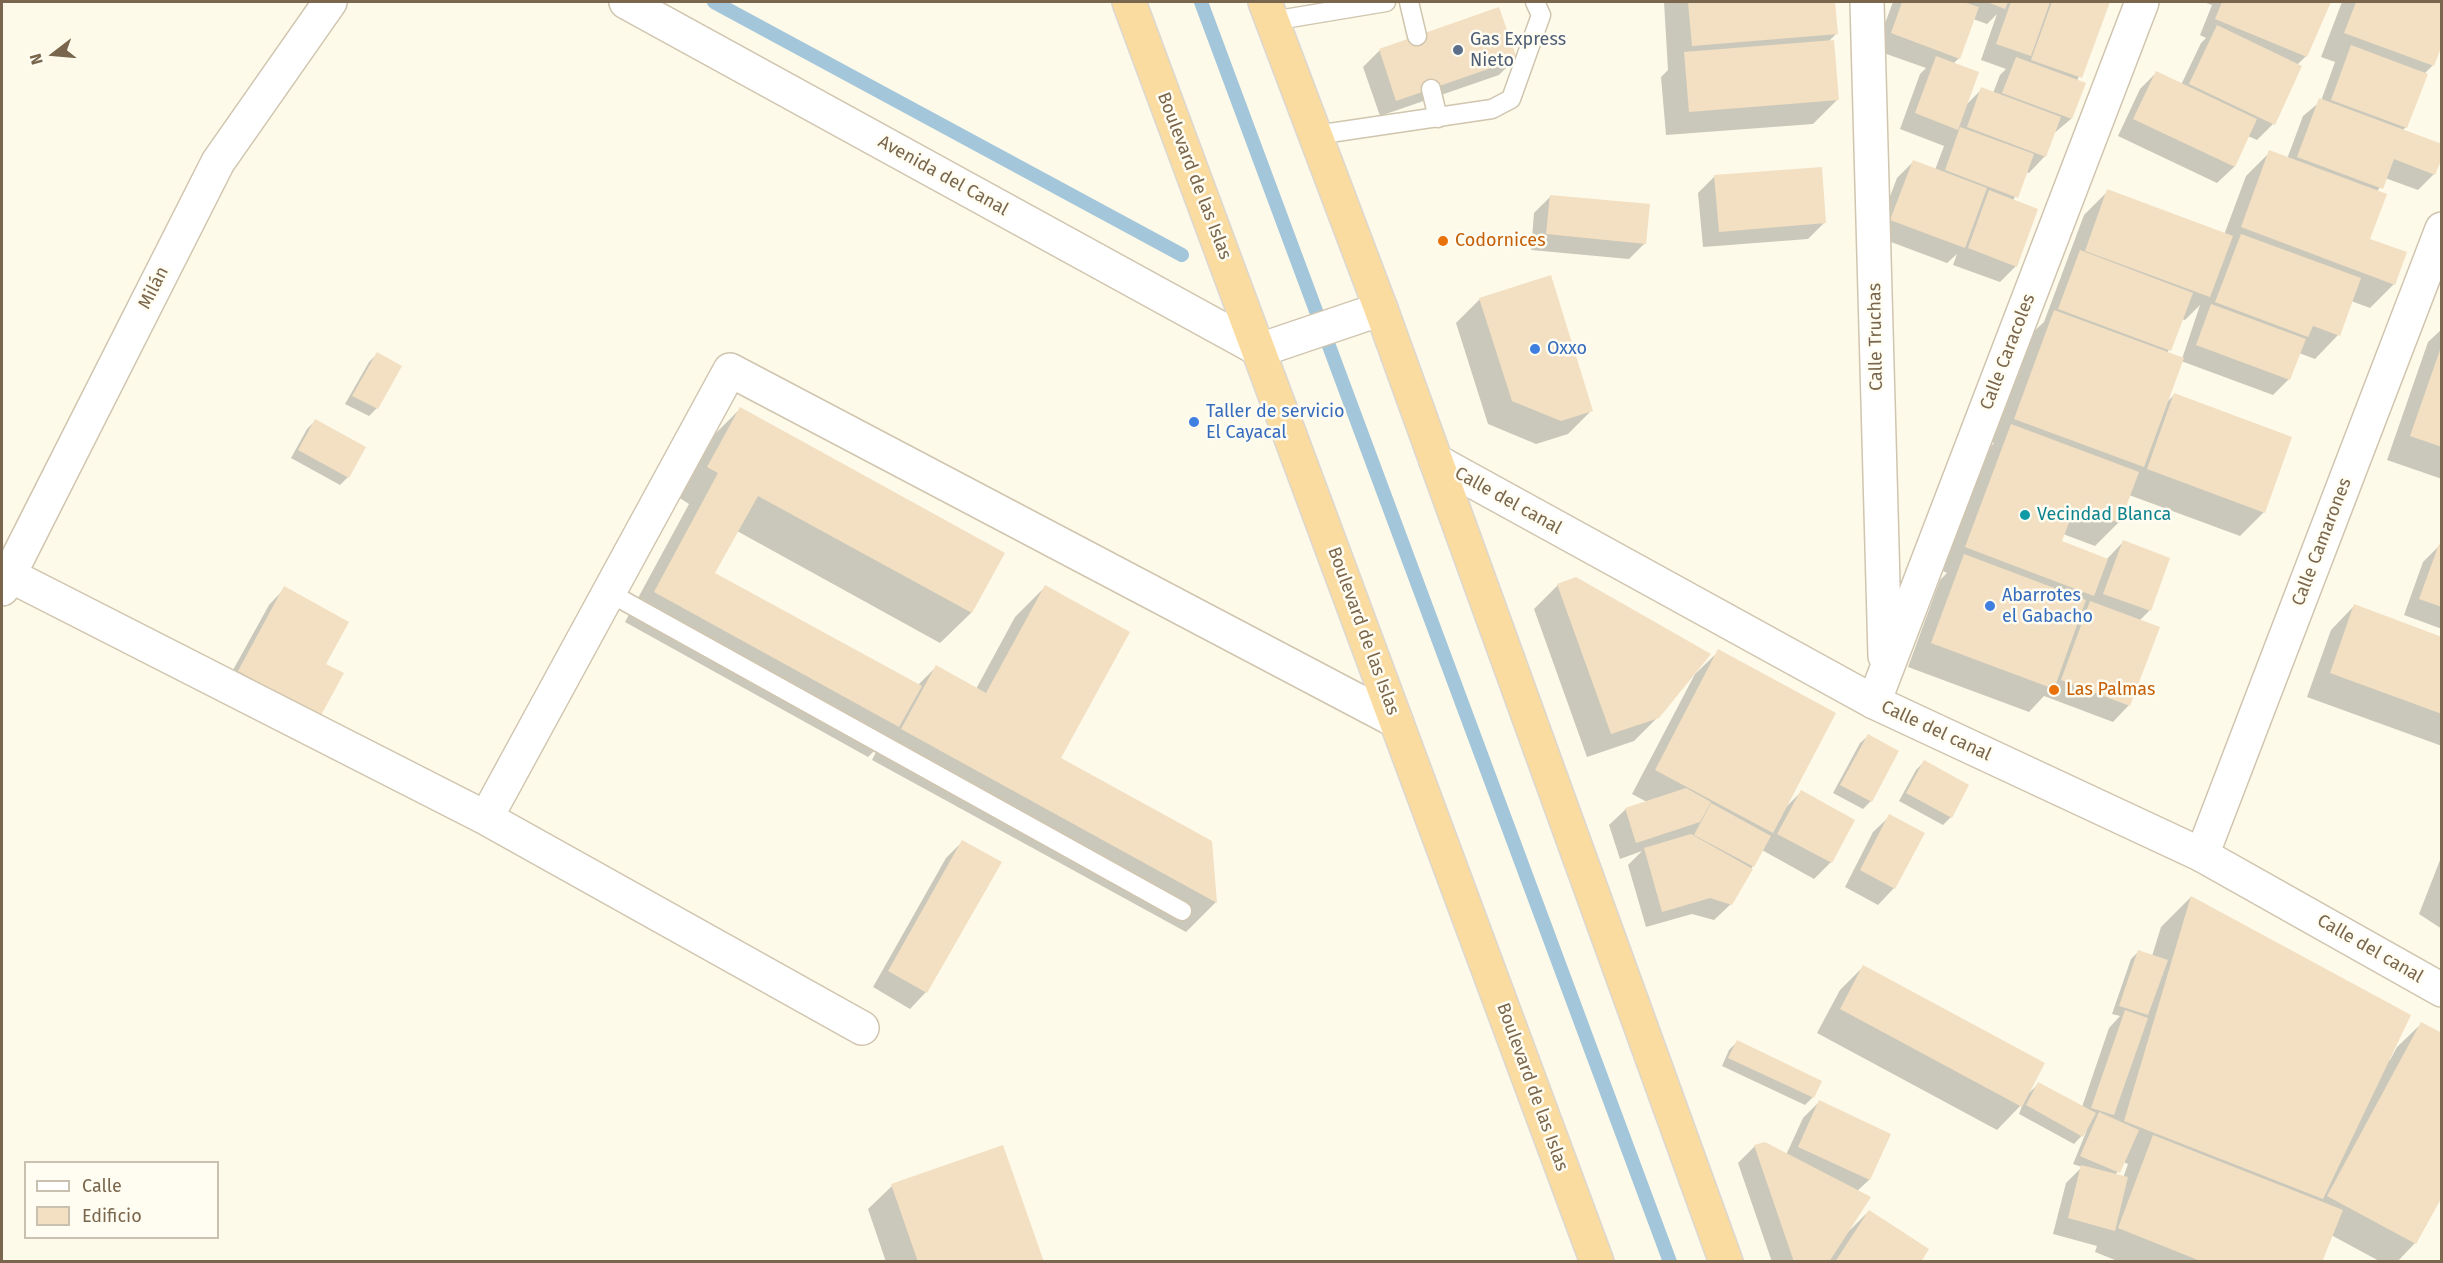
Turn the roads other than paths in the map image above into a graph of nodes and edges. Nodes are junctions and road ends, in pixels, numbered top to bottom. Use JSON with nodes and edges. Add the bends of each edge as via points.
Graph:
{"nodes":[{"id":1,"x":330,"y":2,"type":"edge"},
{"id":2,"x":626,"y":2,"type":"edge"},
{"id":3,"x":1129,"y":2,"type":"edge"},
{"id":4,"x":1386,"y":2,"type":"edge"},
{"id":5,"x":1408,"y":2,"type":"edge"},
{"id":6,"x":1535,"y":2,"type":"edge"},
{"id":7,"x":1868,"y":2,"type":"edge"},
{"id":8,"x":2142,"y":2,"type":"edge"},
{"id":9,"x":1269,"y":11,"type":"edge"},
{"id":10,"x":1417,"y":36,"type":"dead end"},
{"id":11,"x":1431,"y":89,"type":"dead end"},
{"id":12,"x":1437,"y":118,"type":"junction"},
{"id":13,"x":1316,"y":135,"type":"junction"},
{"id":14,"x":2442,"y":229,"type":"edge"},
{"id":15,"x":1381,"y":309,"type":"junction"},
{"id":16,"x":1266,"y":348,"type":"junction"},
{"id":17,"x":1436,"y":461,"type":"junction"},
{"id":18,"x":5,"y":582,"type":"edge"},
{"id":19,"x":608,"y":592,"type":"junction"},
{"id":20,"x":1880,"y":687,"type":"junction"},
{"id":21,"x":1396,"y":721,"type":"junction"},
{"id":22,"x":486,"y":818,"type":"junction"},
{"id":23,"x":2202,"y":855,"type":"junction"},
{"id":24,"x":1182,"y":911,"type":"dead end"},
{"id":25,"x":2442,"y":990,"type":"edge"},
{"id":26,"x":862,"y":1028,"type":"dead end"},
{"id":27,"x":1597,"y":1262,"type":"edge"},
{"id":28,"x":1726,"y":1262,"type":"edge"}],
"edges":[{"from":1,"to":18,"type":"street","name":"Milán","via":[[218,162]]},
{"from":2,"to":16,"type":"street","name":"Avenida del Canal"},
{"from":3,"to":16,"type":"highway","name":"Boulevard de las Islas"},
{"from":4,"to":9,"type":"lane"},
{"from":5,"to":10,"type":"lane"},
{"from":6,"to":12,"type":"lane","via":[[1541,15],[1511,99],[1492,109]]},
{"from":7,"to":20,"type":"street","name":"Calle Truchas"},
{"from":8,"to":20,"type":"street","name":"Calle Caracoles"},
{"from":9,"to":13,"type":"highway"},
{"from":11,"to":12,"type":"lane"},
{"from":12,"to":13,"type":"lane"},
{"from":13,"to":15,"type":"highway"},
{"from":14,"to":23,"type":"street","name":"Calle Camarones"},
{"from":15,"to":16,"type":"street"},
{"from":15,"to":17,"type":"highway"},
{"from":16,"to":21,"type":"highway","name":"Boulevard de las Islas"},
{"from":17,"to":20,"type":"street","name":"Calle del canal"},
{"from":17,"to":28,"type":"highway"},
{"from":18,"to":22,"type":"street"},
{"from":19,"to":21,"type":"street","via":[[730,370]]},
{"from":19,"to":22,"type":"street"},
{"from":19,"to":24,"type":"lane"},
{"from":20,"to":23,"type":"street","name":"Calle del canal"},
{"from":21,"to":27,"type":"highway","name":"Boulevard de las Islas"},
{"from":22,"to":26,"type":"street"},
{"from":23,"to":25,"type":"street","name":"Calle del canal"}]}
